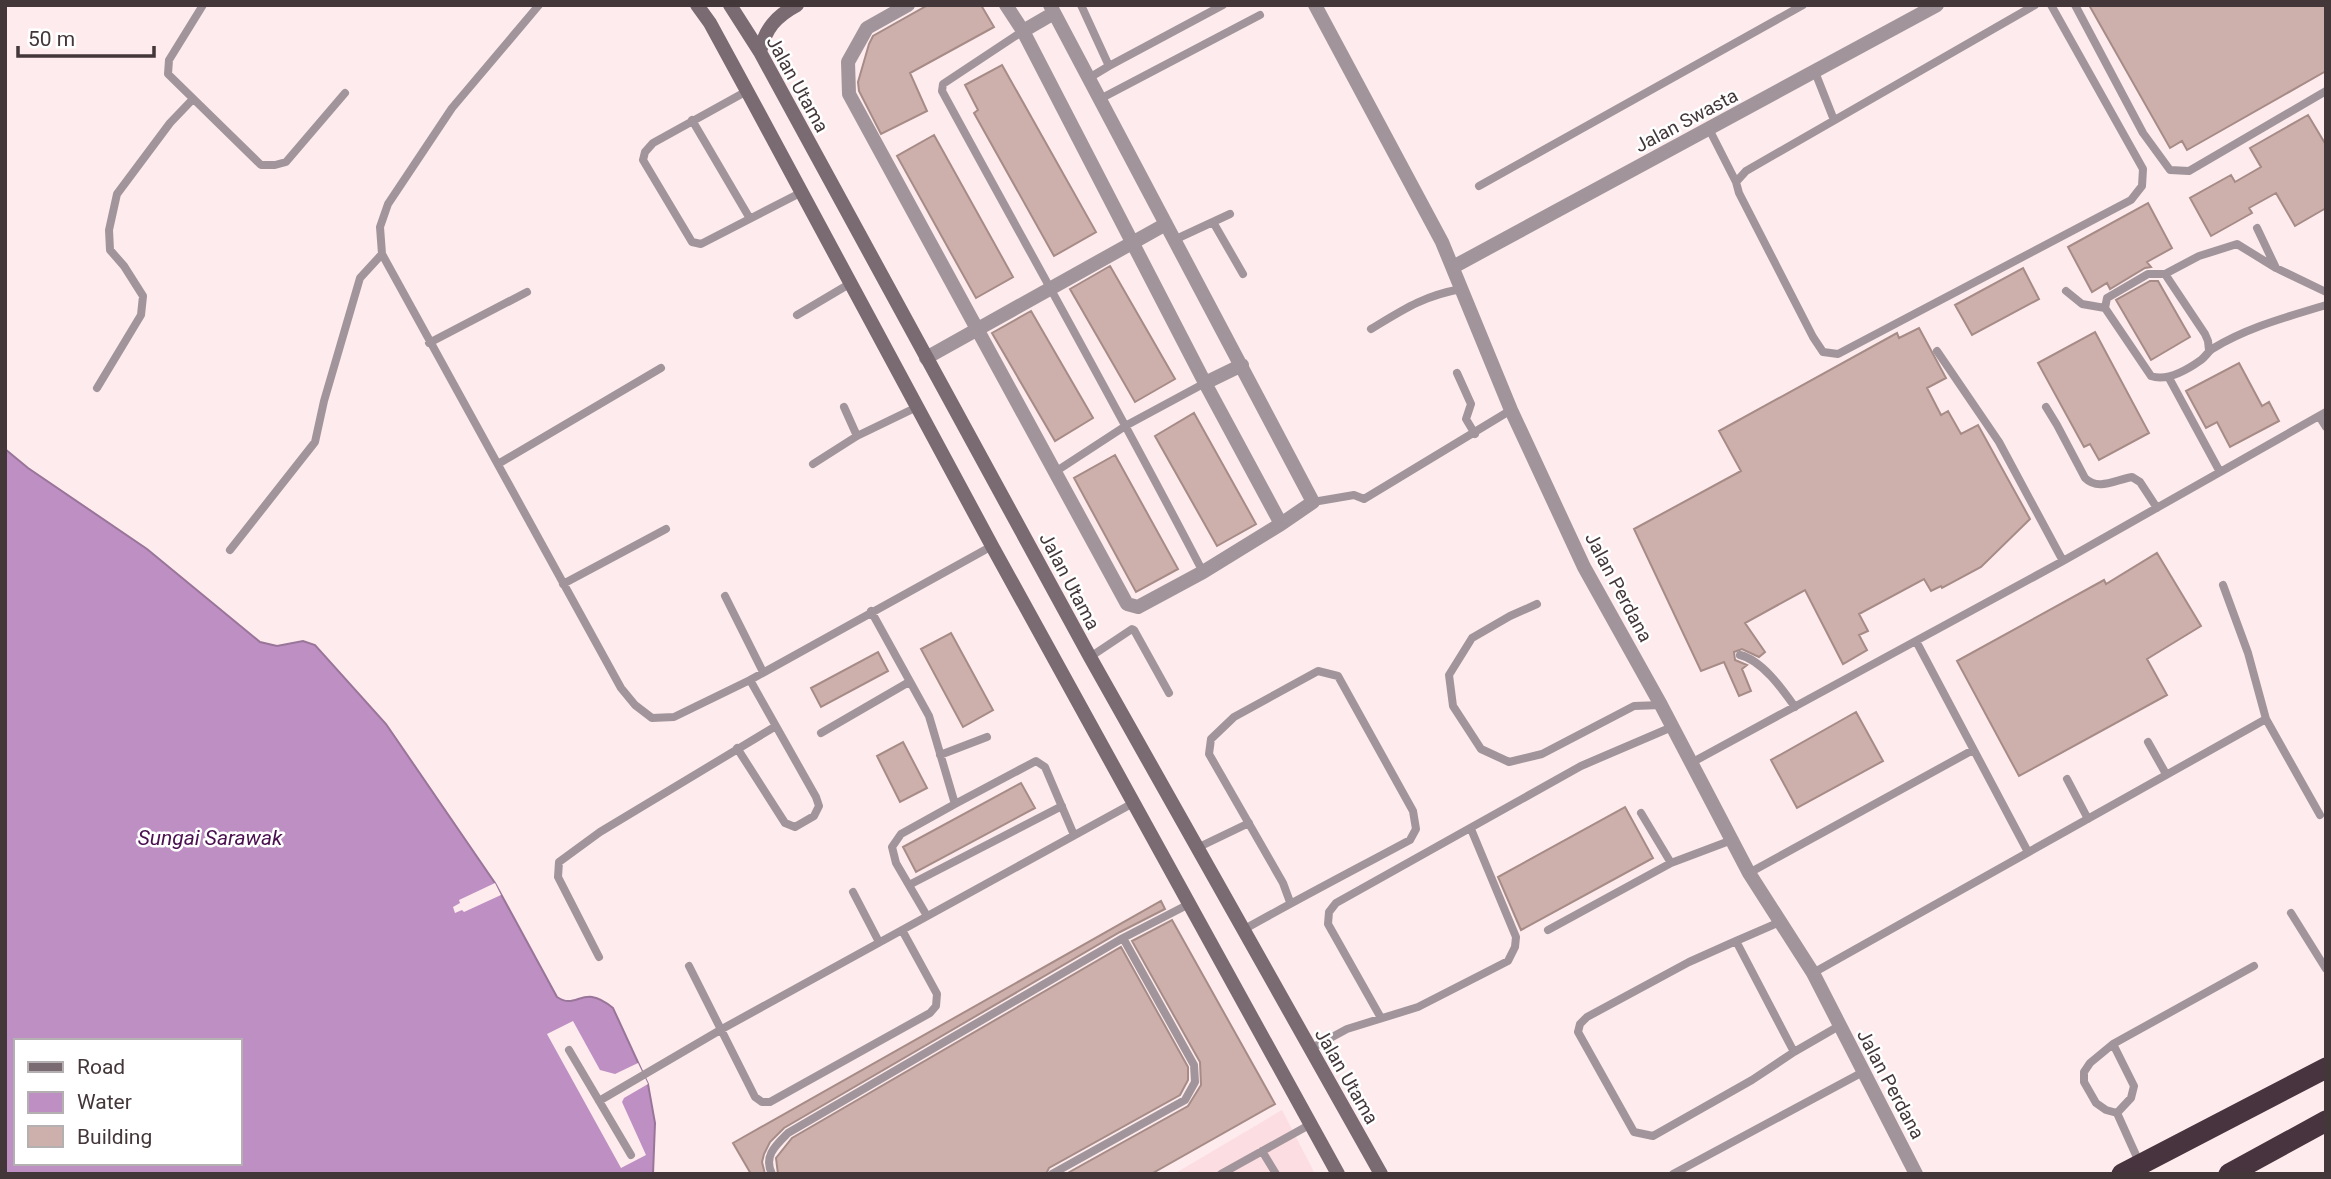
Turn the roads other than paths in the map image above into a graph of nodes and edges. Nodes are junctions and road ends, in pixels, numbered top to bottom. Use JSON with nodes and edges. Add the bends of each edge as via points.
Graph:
{"nodes":[{"id":1,"x":203,"y":5,"type":"edge"},
{"id":2,"x":539,"y":5,"type":"edge"},
{"id":3,"x":697,"y":5,"type":"edge"},
{"id":4,"x":730,"y":5,"type":"edge"},
{"id":5,"x":797,"y":5,"type":"edge"},
{"id":6,"x":908,"y":5,"type":"edge"},
{"id":7,"x":1006,"y":5,"type":"edge"},
{"id":8,"x":1081,"y":5,"type":"edge"},
{"id":9,"x":1223,"y":5,"type":"edge"},
{"id":10,"x":1315,"y":5,"type":"edge"},
{"id":11,"x":1803,"y":5,"type":"edge"},
{"id":12,"x":1937,"y":5,"type":"edge"},
{"id":13,"x":2035,"y":5,"type":"edge"},
{"id":14,"x":2051,"y":5,"type":"edge"},
{"id":15,"x":2075,"y":5,"type":"edge"},
{"id":16,"x":1052,"y":9,"type":"edge"},
{"id":17,"x":1260,"y":15,"type":"dead end"},
{"id":18,"x":1023,"y":31,"type":"junction"},
{"id":19,"x":760,"y":52,"type":"junction"},
{"id":20,"x":1109,"y":66,"type":"junction"},
{"id":21,"x":1815,"y":72,"type":"junction"},
{"id":22,"x":1089,"y":78,"type":"junction"},
{"id":23,"x":747,"y":91,"type":"junction"},
{"id":24,"x":2326,"y":91,"type":"edge"},
{"id":25,"x":345,"y":93,"type":"dead end"},
{"id":26,"x":1100,"y":99,"type":"junction"},
{"id":27,"x":192,"y":100,"type":"junction"},
{"id":28,"x":692,"y":120,"type":"junction"},
{"id":29,"x":1834,"y":120,"type":"junction"},
{"id":30,"x":1709,"y":129,"type":"junction"},
{"id":31,"x":1736,"y":182,"type":"junction"},
{"id":32,"x":1479,"y":186,"type":"dead end"},
{"id":33,"x":802,"y":192,"type":"junction"},
{"id":34,"x":1230,"y":214,"type":"dead end"},
{"id":35,"x":749,"y":217,"type":"junction"},
{"id":36,"x":1213,"y":222,"type":"junction"},
{"id":37,"x":1166,"y":224,"type":"junction"},
{"id":38,"x":2257,"y":228,"type":"dead end"},
{"id":39,"x":1174,"y":240,"type":"junction"},
{"id":40,"x":1133,"y":244,"type":"junction"},
{"id":41,"x":382,"y":254,"type":"junction"},
{"id":42,"x":1453,"y":267,"type":"junction"},
{"id":43,"x":2276,"y":268,"type":"junction"},
{"id":44,"x":1243,"y":274,"type":"dead end"},
{"id":45,"x":2165,"y":274,"type":"junction"},
{"id":46,"x":851,"y":283,"type":"junction"},
{"id":47,"x":1049,"y":288,"type":"junction"},
{"id":48,"x":1461,"y":289,"type":"junction"},
{"id":49,"x":2066,"y":291,"type":"dead end"},
{"id":50,"x":527,"y":292,"type":"dead end"},
{"id":51,"x":2326,"y":292,"type":"edge"},
{"id":52,"x":2326,"y":305,"type":"edge"},
{"id":53,"x":2105,"y":308,"type":"junction"},
{"id":54,"x":797,"y":315,"type":"dead end"},
{"id":55,"x":978,"y":328,"type":"junction"},
{"id":56,"x":1371,"y":329,"type":"dead end"},
{"id":57,"x":429,"y":343,"type":"junction"},
{"id":58,"x":2209,"y":350,"type":"junction"},
{"id":59,"x":1937,"y":351,"type":"dead end"},
{"id":60,"x":926,"y":358,"type":"junction"},
{"id":61,"x":1242,"y":365,"type":"junction"},
{"id":62,"x":661,"y":368,"type":"dead end"},
{"id":63,"x":1457,"y":373,"type":"dead end"},
{"id":64,"x":2169,"y":378,"type":"junction"},
{"id":65,"x":1205,"y":383,"type":"junction"},
{"id":66,"x":97,"y":388,"type":"dead end"},
{"id":67,"x":844,"y":407,"type":"dead end"},
{"id":68,"x":917,"y":407,"type":"junction"},
{"id":69,"x":2046,"y":407,"type":"dead end"},
{"id":70,"x":1511,"y":411,"type":"junction"},
{"id":71,"x":2323,"y":414,"type":"edge"},
{"id":72,"x":1127,"y":425,"type":"junction"},
{"id":73,"x":2326,"y":427,"type":"edge"},
{"id":74,"x":1475,"y":434,"type":"junction"},
{"id":75,"x":857,"y":436,"type":"junction"},
{"id":76,"x":498,"y":464,"type":"junction"},
{"id":77,"x":813,"y":464,"type":"dead end"},
{"id":78,"x":1055,"y":472,"type":"junction"},
{"id":79,"x":2220,"y":472,"type":"junction"},
{"id":80,"x":1313,"y":502,"type":"junction"},
{"id":81,"x":2157,"y":508,"type":"junction"},
{"id":82,"x":1281,"y":524,"type":"junction"},
{"id":83,"x":666,"y":529,"type":"dead end"},
{"id":84,"x":992,"y":547,"type":"junction"},
{"id":85,"x":230,"y":550,"type":"dead end"},
{"id":86,"x":2063,"y":561,"type":"junction"},
{"id":87,"x":1203,"y":572,"type":"junction"},
{"id":88,"x":563,"y":584,"type":"junction"},
{"id":89,"x":2223,"y":585,"type":"dead end"},
{"id":90,"x":725,"y":596,"type":"dead end"},
{"id":91,"x":1537,"y":604,"type":"dead end"},
{"id":92,"x":872,"y":611,"type":"junction"},
{"id":93,"x":1916,"y":641,"type":"junction"},
{"id":94,"x":1740,"y":655,"type":"dead end"},
{"id":95,"x":1090,"y":657,"type":"junction"},
{"id":96,"x":763,"y":672,"type":"junction"},
{"id":97,"x":750,"y":680,"type":"junction"},
{"id":98,"x":909,"y":681,"type":"junction"},
{"id":99,"x":1169,"y":693,"type":"dead end"},
{"id":100,"x":1661,"y":705,"type":"junction"},
{"id":101,"x":1795,"y":707,"type":"junction"},
{"id":102,"x":2266,"y":719,"type":"junction"},
{"id":103,"x":776,"y":726,"type":"junction"},
{"id":104,"x":1672,"y":727,"type":"junction"},
{"id":105,"x":821,"y":733,"type":"dead end"},
{"id":106,"x":987,"y":737,"type":"dead end"},
{"id":107,"x":2148,"y":742,"type":"dead end"},
{"id":108,"x":737,"y":748,"type":"junction"},
{"id":109,"x":1973,"y":750,"type":"junction"},
{"id":110,"x":940,"y":755,"type":"junction"},
{"id":111,"x":1691,"y":763,"type":"junction"},
{"id":112,"x":2166,"y":774,"type":"junction"},
{"id":113,"x":2067,"y":779,"type":"dead end"},
{"id":114,"x":1135,"y":803,"type":"junction"},
{"id":115,"x":955,"y":804,"type":"junction"},
{"id":116,"x":1062,"y":806,"type":"junction"},
{"id":117,"x":1641,"y":813,"type":"dead end"},
{"id":118,"x":2320,"y":815,"type":"dead end"},
{"id":119,"x":2088,"y":818,"type":"junction"},
{"id":120,"x":1249,"y":823,"type":"junction"},
{"id":121,"x":1471,"y":829,"type":"junction"},
{"id":122,"x":1074,"y":835,"type":"junction"},
{"id":123,"x":1732,"y":840,"type":"junction"},
{"id":124,"x":1197,"y":849,"type":"junction"},
{"id":125,"x":2028,"y":852,"type":"junction"},
{"id":126,"x":1671,"y":863,"type":"junction"},
{"id":127,"x":1749,"y":873,"type":"junction"},
{"id":128,"x":909,"y":885,"type":"junction"},
{"id":129,"x":853,"y":892,"type":"dead end"},
{"id":130,"x":1290,"y":902,"type":"junction"},
{"id":131,"x":1191,"y":904,"type":"junction"},
{"id":132,"x":2291,"y":913,"type":"dead end"},
{"id":133,"x":927,"y":916,"type":"junction"},
{"id":134,"x":1780,"y":922,"type":"junction"},
{"id":135,"x":902,"y":930,"type":"junction"},
{"id":136,"x":1242,"y":930,"type":"junction"},
{"id":137,"x":1548,"y":930,"type":"dead end"},
{"id":138,"x":1124,"y":938,"type":"junction"},
{"id":139,"x":1736,"y":941,"type":"junction"},
{"id":140,"x":879,"y":942,"type":"junction"},
{"id":141,"x":599,"y":957,"type":"dead end"},
{"id":142,"x":689,"y":966,"type":"dead end"},
{"id":143,"x":2253,"y":966,"type":"dead end"},
{"id":144,"x":2326,"y":969,"type":"edge"},
{"id":145,"x":1813,"y":973,"type":"junction"},
{"id":146,"x":1381,"y":1018,"type":"junction"},
{"id":147,"x":1839,"y":1026,"type":"junction"},
{"id":148,"x":722,"y":1029,"type":"junction"},
{"id":149,"x":2113,"y":1044,"type":"junction"},
{"id":150,"x":1310,"y":1048,"type":"junction"},
{"id":151,"x":569,"y":1050,"type":"dead end"},
{"id":152,"x":1794,"y":1052,"type":"junction"},
{"id":153,"x":2326,"y":1068,"type":"edge"},
{"id":154,"x":1863,"y":1072,"type":"junction"},
{"id":155,"x":599,"y":1101,"type":"junction"},
{"id":156,"x":2117,"y":1113,"type":"junction"},
{"id":157,"x":2326,"y":1121,"type":"edge"},
{"id":158,"x":1311,"y":1124,"type":"junction"},
{"id":159,"x":1262,"y":1152,"type":"junction"},
{"id":160,"x":631,"y":1155,"type":"dead end"},
{"id":161,"x":2131,"y":1169,"type":"edge"},
{"id":162,"x":2235,"y":1172,"type":"edge"},
{"id":163,"x":772,"y":1174,"type":"edge"},
{"id":164,"x":1052,"y":1174,"type":"edge"},
{"id":165,"x":1221,"y":1174,"type":"edge"},
{"id":166,"x":1276,"y":1174,"type":"edge"},
{"id":167,"x":1338,"y":1174,"type":"edge"},
{"id":168,"x":1381,"y":1174,"type":"edge"},
{"id":169,"x":1673,"y":1174,"type":"edge"},
{"id":170,"x":1916,"y":1174,"type":"edge"}],
"edges":[{"from":1,"to":27,"type":"lane","via":[[169,60],[168,74]]},
{"from":2,"to":41,"type":"lane","via":[[452,107],[388,204],[380,227]]},
{"from":3,"to":23,"type":"main road"},
{"from":4,"to":19,"type":"main road","name":"Jalan Utama"},
{"from":5,"to":19,"type":"main road","via":[[774,21]]},
{"from":6,"to":55,"type":"street","via":[[867,28],[848,62],[849,94]]},
{"from":7,"to":18,"type":"street"},
{"from":8,"to":20,"type":"lane"},
{"from":9,"to":20,"type":"lane"},
{"from":10,"to":42,"type":"street","name":"Jalan Perdana"},
{"from":11,"to":32,"type":"lane"},
{"from":12,"to":21,"type":"street","name":"Jalan Swasta"},
{"from":13,"to":29,"type":"lane"},
{"from":14,"to":31,"type":"lane","via":[[2143,169],[2142,186],[2131,201],[1838,354],[1823,352],[1813,337]]},
{"from":15,"to":24,"type":"lane","via":[[2143,133],[2170,170],[2189,171]]},
{"from":16,"to":18,"type":"street"},
{"from":16,"to":22,"type":"street"},
{"from":17,"to":26,"type":"lane"},
{"from":18,"to":40,"type":"street"},
{"from":18,"to":47,"type":"lane","via":[[943,84],[942,91]]},
{"from":19,"to":60,"type":"main road","name":"Jalan Utama"},
{"from":20,"to":22,"type":"lane"},
{"from":21,"to":29,"type":"lane"},
{"from":21,"to":30,"type":"street","name":"Jalan Swasta"},
{"from":22,"to":26,"type":"street"},
{"from":23,"to":28,"type":"lane"},
{"from":23,"to":33,"type":"main road"},
{"from":25,"to":27,"type":"lane","via":[[286,162],[275,165],[261,165]]},
{"from":26,"to":37,"type":"street"},
{"from":27,"to":66,"type":"lane","via":[[117,194],[110,250],[143,296],[141,315]]},
{"from":28,"to":35,"type":"lane"},
{"from":28,"to":35,"type":"lane","via":[[653,143],[643,160],[692,242],[701,244]]},
{"from":29,"to":31,"type":"lane","via":[[1746,171]]},
{"from":30,"to":31,"type":"lane"},
{"from":30,"to":42,"type":"street","name":"Jalan Swasta"},
{"from":33,"to":35,"type":"lane"},
{"from":33,"to":46,"type":"main road"},
{"from":34,"to":36,"type":"lane"},
{"from":36,"to":39,"type":"lane"},
{"from":36,"to":44,"type":"lane"},
{"from":37,"to":39,"type":"street"},
{"from":37,"to":40,"type":"street"},
{"from":38,"to":43,"type":"lane"},
{"from":39,"to":61,"type":"street"},
{"from":40,"to":47,"type":"street"},
{"from":40,"to":65,"type":"street"},
{"from":41,"to":57,"type":"lane"},
{"from":41,"to":85,"type":"lane","via":[[360,278],[315,442]]},
{"from":42,"to":48,"type":"street","name":"Jalan Perdana"},
{"from":43,"to":45,"type":"lane","via":[[2237,244],[2199,256]]},
{"from":43,"to":51,"type":"lane"},
{"from":45,"to":53,"type":"lane","via":[[2148,274],[2107,298]]},
{"from":45,"to":58,"type":"lane","via":[[2204,334]]},
{"from":46,"to":54,"type":"lane"},
{"from":46,"to":68,"type":"main road"},
{"from":47,"to":55,"type":"street"},
{"from":47,"to":72,"type":"lane"},
{"from":48,"to":56,"type":"lane","via":[[1417,301]]},
{"from":48,"to":70,"type":"street","name":"Jalan Perdana"},
{"from":49,"to":53,"type":"lane","via":[[2082,304]]},
{"from":50,"to":57,"type":"lane"},
{"from":52,"to":58,"type":"lane","via":[[2256,327]]},
{"from":53,"to":64,"type":"lane","via":[[2151,376]]},
{"from":55,"to":60,"type":"street"},
{"from":55,"to":78,"type":"street"},
{"from":57,"to":76,"type":"lane"},
{"from":58,"to":64,"type":"lane"},
{"from":59,"to":86,"type":"lane","via":[[1999,442]]},
{"from":60,"to":95,"type":"main road","name":"Jalan Utama"},
{"from":61,"to":65,"type":"street"},
{"from":61,"to":80,"type":"street"},
{"from":62,"to":76,"type":"lane"},
{"from":63,"to":74,"type":"lane","via":[[1471,404],[1466,419]]},
{"from":64,"to":79,"type":"lane"},
{"from":65,"to":72,"type":"lane"},
{"from":65,"to":82,"type":"street"},
{"from":67,"to":75,"type":"lane"},
{"from":68,"to":75,"type":"lane"},
{"from":68,"to":84,"type":"main road"},
{"from":69,"to":81,"type":"lane","via":[[2091,484],[2132,477]]},
{"from":70,"to":74,"type":"lane"},
{"from":70,"to":100,"type":"street","name":"Jalan Perdana","via":[[1584,567]]},
{"from":71,"to":73,"type":"lane"},
{"from":71,"to":79,"type":"lane"},
{"from":72,"to":78,"type":"lane"},
{"from":72,"to":87,"type":"lane"},
{"from":74,"to":80,"type":"lane","via":[[1364,499],[1354,495]]},
{"from":75,"to":77,"type":"lane"},
{"from":76,"to":88,"type":"lane"},
{"from":78,"to":87,"type":"street","via":[[1127,604],[1138,607]]},
{"from":79,"to":81,"type":"lane"},
{"from":80,"to":82,"type":"street"},
{"from":81,"to":86,"type":"lane"},
{"from":82,"to":87,"type":"street"},
{"from":83,"to":88,"type":"lane"},
{"from":84,"to":92,"type":"lane"},
{"from":84,"to":114,"type":"main road"},
{"from":86,"to":93,"type":"lane"},
{"from":88,"to":97,"type":"lane","via":[[621,688],[652,718],[674,717]]},
{"from":89,"to":102,"type":"lane","via":[[2249,653]]},
{"from":90,"to":96,"type":"lane"},
{"from":91,"to":100,"type":"lane","via":[[1472,638],[1448,675],[1452,706],[1481,749],[1509,762],[1542,754],[1634,706]]},
{"from":92,"to":96,"type":"lane"},
{"from":92,"to":98,"type":"lane"},
{"from":93,"to":101,"type":"lane"},
{"from":93,"to":109,"type":"lane"},
{"from":94,"to":101,"type":"lane","via":[[1776,681]]},
{"from":95,"to":99,"type":"lane","via":[[1134,630]]},
{"from":95,"to":124,"type":"main road","name":"Jalan Utama"},
{"from":96,"to":97,"type":"lane"},
{"from":97,"to":103,"type":"lane"},
{"from":98,"to":105,"type":"lane"},
{"from":98,"to":110,"type":"lane","via":[[929,716]]},
{"from":100,"to":104,"type":"street","name":"Jalan Perdana"},
{"from":101,"to":111,"type":"lane"},
{"from":102,"to":112,"type":"lane"},
{"from":102,"to":118,"type":"lane"},
{"from":103,"to":108,"type":"lane"},
{"from":103,"to":108,"type":"lane","via":[[819,806],[814,816],[796,827],[785,823]]},
{"from":104,"to":111,"type":"street","name":"Jalan Perdana"},
{"from":104,"to":121,"type":"lane","via":[[1581,766]]},
{"from":106,"to":110,"type":"lane"},
{"from":107,"to":112,"type":"lane"},
{"from":108,"to":141,"type":"lane","via":[[559,862],[558,877]]},
{"from":109,"to":125,"type":"lane"},
{"from":109,"to":127,"type":"lane"},
{"from":110,"to":115,"type":"lane"},
{"from":111,"to":123,"type":"street","name":"Jalan Perdana"},
{"from":112,"to":119,"type":"lane"},
{"from":113,"to":119,"type":"lane"},
{"from":114,"to":122,"type":"lane"},
{"from":114,"to":131,"type":"main road"},
{"from":115,"to":116,"type":"lane","via":[[1036,761],[1045,767]]},
{"from":115,"to":128,"type":"lane","via":[[901,834],[892,846]]},
{"from":116,"to":122,"type":"lane"},
{"from":116,"to":128,"type":"lane"},
{"from":117,"to":126,"type":"lane"},
{"from":119,"to":125,"type":"lane"},
{"from":120,"to":124,"type":"lane"},
{"from":120,"to":130,"type":"lane"},
{"from":120,"to":130,"type":"lane","via":[[1209,754],[1211,739],[1234,717],[1318,671],[1338,676],[1413,811],[1416,828],[1410,839]]},
{"from":121,"to":146,"type":"lane","via":[[1517,937],[1512,954],[1508,961],[1439,997]]},
{"from":121,"to":146,"type":"lane","via":[[1336,903],[1329,912],[1328,923]]},
{"from":122,"to":133,"type":"lane"},
{"from":123,"to":126,"type":"lane"},
{"from":123,"to":127,"type":"street","name":"Jalan Perdana"},
{"from":124,"to":136,"type":"main road","name":"Jalan Utama"},
{"from":125,"to":145,"type":"lane"},
{"from":126,"to":137,"type":"lane"},
{"from":127,"to":134,"type":"street","name":"Jalan Perdana"},
{"from":128,"to":133,"type":"lane"},
{"from":129,"to":140,"type":"lane"},
{"from":130,"to":136,"type":"lane"},
{"from":131,"to":138,"type":"lane"},
{"from":131,"to":158,"type":"main road"},
{"from":132,"to":144,"type":"lane"},
{"from":133,"to":135,"type":"lane"},
{"from":134,"to":139,"type":"lane"},
{"from":134,"to":145,"type":"street","name":"Jalan Perdana"},
{"from":135,"to":140,"type":"lane"},
{"from":135,"to":148,"type":"lane","via":[[937,994],[936,1006],[781,1096],[769,1102],[755,1097]]},
{"from":136,"to":150,"type":"main road","name":"Jalan Utama"},
{"from":138,"to":163,"type":"lane","via":[[788,1133],[771,1149],[768,1166]]},
{"from":138,"to":164,"type":"lane","via":[[1194,1065],[1195,1083],[1185,1100]]},
{"from":139,"to":152,"type":"lane"},
{"from":139,"to":152,"type":"lane","via":[[1587,1017],[1578,1032],[1634,1132],[1643,1136],[1653,1136]]},
{"from":140,"to":148,"type":"lane"},
{"from":142,"to":148,"type":"lane"},
{"from":143,"to":149,"type":"lane"},
{"from":145,"to":147,"type":"street","name":"Jalan Perdana"},
{"from":146,"to":150,"type":"lane"},
{"from":147,"to":152,"type":"lane"},
{"from":147,"to":154,"type":"street","name":"Jalan Perdana"},
{"from":148,"to":155,"type":"lane"},
{"from":149,"to":156,"type":"lane","via":[[2134,1086],[2131,1098]]},
{"from":149,"to":156,"type":"lane","via":[[2090,1063],[2084,1082],[2096,1103]]},
{"from":150,"to":168,"type":"main road","name":"Jalan Utama"},
{"from":151,"to":155,"type":"lane"},
{"from":153,"to":161,"type":"highway"},
{"from":154,"to":169,"type":"lane"},
{"from":154,"to":170,"type":"street","name":"Jalan Perdana"},
{"from":155,"to":160,"type":"lane"},
{"from":156,"to":161,"type":"lane"},
{"from":157,"to":162,"type":"highway"},
{"from":158,"to":159,"type":"lane"},
{"from":158,"to":167,"type":"main road"},
{"from":159,"to":165,"type":"lane"},
{"from":159,"to":166,"type":"lane"}]}
